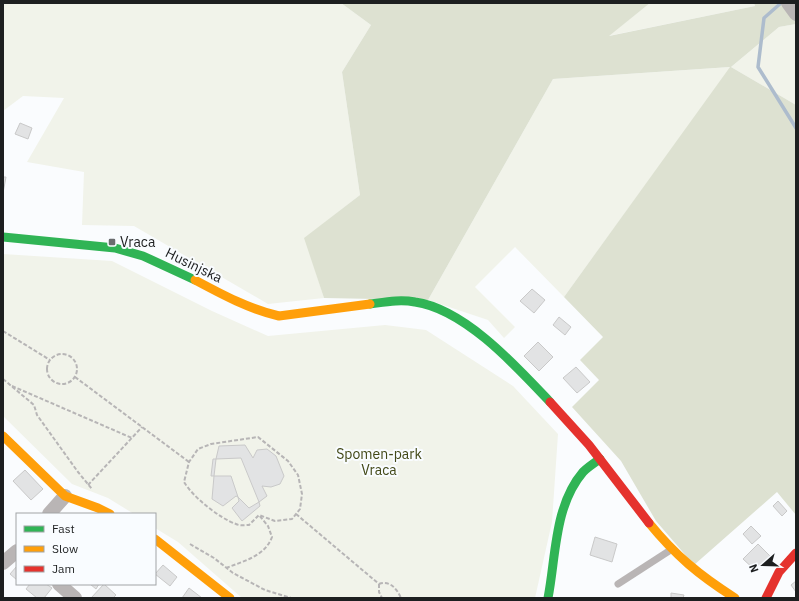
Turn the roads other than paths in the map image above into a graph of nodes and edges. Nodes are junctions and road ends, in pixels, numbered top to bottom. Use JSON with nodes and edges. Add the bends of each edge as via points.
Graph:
{"nodes":[{"id":1,"x":3,"y":237,"type":"edge"},
{"id":2,"x":3,"y":436,"type":"edge"},
{"id":3,"x":600,"y":459,"type":"junction"},
{"id":4,"x":65,"y":496,"type":"junction"},
{"id":5,"x":50,"y":513,"type":"edge"},
{"id":6,"x":108,"y":513,"type":"edge"},
{"id":7,"x":156,"y":540,"type":"edge"},
{"id":8,"x":671,"y":549,"type":"junction"},
{"id":9,"x":16,"y":552,"type":"edge"},
{"id":10,"x":796,"y":553,"type":"edge"},
{"id":11,"x":3,"y":563,"type":"edge"},
{"id":12,"x":618,"y":584,"type":"dead end"},
{"id":13,"x":60,"y":585,"type":"edge"},
{"id":14,"x":548,"y":596,"type":"edge"},
{"id":15,"x":75,"y":598,"type":"edge"},
{"id":16,"x":230,"y":598,"type":"edge"},
{"id":17,"x":558,"y":598,"type":"edge"},
{"id":18,"x":735,"y":598,"type":"edge"},
{"id":19,"x":766,"y":598,"type":"edge"}],
"edges":[{"from":1,"to":3,"type":"main road","name":"Husinjska","via":[[118,248],[177,271],[249,308],[275,315],[399,300],[432,305],[479,333],[562,414]]},
{"from":2,"to":4,"type":"main road"},
{"from":3,"to":8,"type":"main road","name":"Husinjska"},
{"from":3,"to":14,"type":"main road","via":[[583,472],[567,500],[559,526]]},
{"from":4,"to":5,"type":"street"},
{"from":4,"to":6,"type":"main road"},
{"from":7,"to":16,"type":"main road"},
{"from":8,"to":12,"type":"lane"},
{"from":8,"to":18,"type":"main road","name":"Husinjska","via":[[702,577]]},
{"from":9,"to":11,"type":"street"},
{"from":10,"to":19,"type":"main road","via":[[779,572]]},
{"from":13,"to":15,"type":"street"},
{"from":14,"to":17,"type":"lane"}]}
